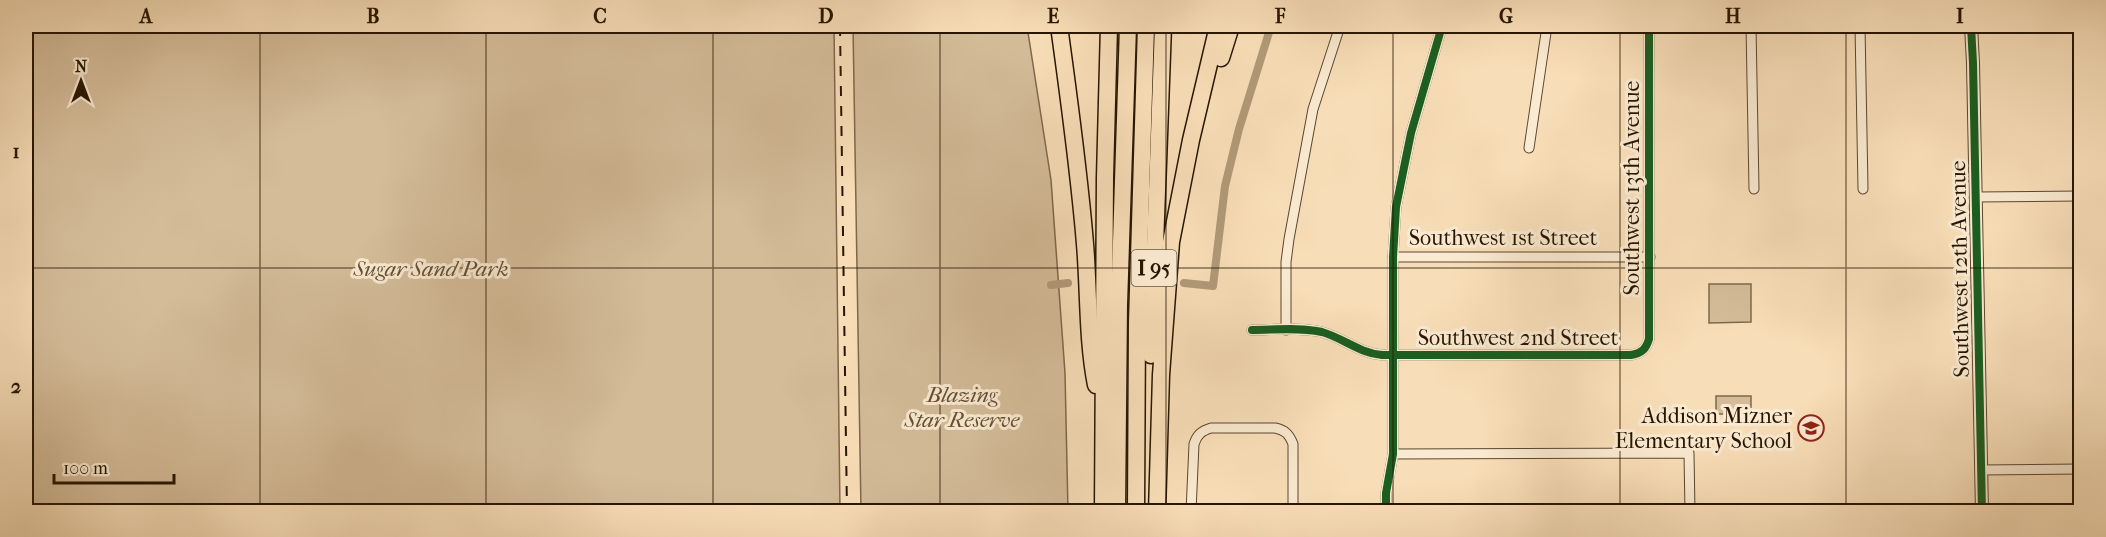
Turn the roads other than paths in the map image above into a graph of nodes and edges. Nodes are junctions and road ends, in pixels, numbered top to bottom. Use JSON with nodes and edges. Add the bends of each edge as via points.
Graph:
{"nodes":[{"id":1,"x":1059,"y":26,"type":"edge"},
{"id":2,"x":1109,"y":26,"type":"edge"},
{"id":3,"x":1128,"y":26,"type":"edge"},
{"id":4,"x":1146,"y":26,"type":"edge"},
{"id":5,"x":1163,"y":26,"type":"edge"},
{"id":6,"x":1218,"y":26,"type":"edge"},
{"id":7,"x":1231,"y":26,"type":"edge"},
{"id":8,"x":1340,"y":26,"type":"edge"},
{"id":9,"x":1442,"y":26,"type":"edge"},
{"id":10,"x":1547,"y":26,"type":"edge"},
{"id":11,"x":1649,"y":26,"type":"edge"},
{"id":12,"x":1751,"y":26,"type":"edge"},
{"id":13,"x":1860,"y":26,"type":"edge"},
{"id":14,"x":1971,"y":26,"type":"edge"},
{"id":15,"x":1979,"y":26,"type":"edge"},
{"id":16,"x":1973,"y":50,"type":"junction"},
{"id":17,"x":2080,"y":113,"type":"edge"},
{"id":18,"x":1191,"y":140,"type":"junction"},
{"id":19,"x":1529,"y":148,"type":"dead end"},
{"id":20,"x":1754,"y":189,"type":"dead end"},
{"id":21,"x":1863,"y":189,"type":"dead end"},
{"id":22,"x":2080,"y":196,"type":"edge"},
{"id":23,"x":1976,"y":197,"type":"junction"},
{"id":24,"x":2080,"y":229,"type":"edge"},
{"id":25,"x":1393,"y":257,"type":"junction"},
{"id":26,"x":1650,"y":257,"type":"junction"},
{"id":27,"x":1252,"y":330,"type":"dead end"},
{"id":28,"x":1286,"y":330,"type":"junction"},
{"id":29,"x":1644,"y":349,"type":"joint"},
{"id":30,"x":1393,"y":355,"type":"junction"},
{"id":31,"x":1103,"y":423,"type":"junction"},
{"id":32,"x":1393,"y":454,"type":"junction"},
{"id":33,"x":2080,"y":469,"type":"edge"},
{"id":34,"x":1981,"y":470,"type":"junction"},
{"id":35,"x":1102,"y":512,"type":"edge"},
{"id":36,"x":1116,"y":512,"type":"edge"},
{"id":37,"x":1136,"y":512,"type":"edge"},
{"id":38,"x":1149,"y":512,"type":"edge"},
{"id":39,"x":1156,"y":512,"type":"edge"},
{"id":40,"x":1191,"y":512,"type":"edge"},
{"id":41,"x":1293,"y":512,"type":"edge"},
{"id":42,"x":1386,"y":512,"type":"edge"},
{"id":43,"x":1690,"y":512,"type":"edge"},
{"id":44,"x":1982,"y":512,"type":"edge"}],
"edges":[{"from":1,"to":31,"type":"highway","via":[[1081,194],[1092,364]]},
{"from":2,"to":31,"type":"highway","number":"I 95"},
{"from":3,"to":36,"type":"highway"},
{"from":4,"to":37,"type":"highway"},
{"from":5,"to":38,"type":"highway","number":"I 95"},
{"from":6,"to":18,"type":"highway"},
{"from":7,"to":18,"type":"highway","via":[[1205,111]]},
{"from":8,"to":28,"type":"street","via":[[1314,109],[1288,239]]},
{"from":9,"to":25,"type":"street","via":[[1405,159],[1396,207]]},
{"from":10,"to":19,"type":"street"},
{"from":11,"to":26,"type":"street","name":"Southwest 13th Avenue"},
{"from":12,"to":20,"type":"street"},
{"from":13,"to":21,"type":"street"},
{"from":14,"to":16,"type":"street","name":"Southwest 12th Avenue"},
{"from":15,"to":16,"type":"street","name":"Southwest 12th Avenue","via":[[1978,43]]},
{"from":16,"to":23,"type":"street","name":"Southwest 12th Avenue"},
{"from":17,"to":22,"type":"street"},
{"from":18,"to":39,"type":"highway","via":[[1168,263]]},
{"from":22,"to":23,"type":"street"},
{"from":22,"to":24,"type":"street"},
{"from":23,"to":34,"type":"street","name":"Southwest 12th Avenue"},
{"from":25,"to":26,"type":"street","name":"Southwest 1st Street"},
{"from":25,"to":30,"type":"street"},
{"from":26,"to":29,"type":"street","name":"Southwest 13th Avenue","via":[[1649,339]]},
{"from":27,"to":28,"type":"street","name":"Southwest 2nd Street"},
{"from":28,"to":30,"type":"street","name":"Southwest 2nd Street","via":[[1322,333],[1365,353]]},
{"from":29,"to":30,"type":"street","name":"Southwest 2nd Street","via":[[1631,355]]},
{"from":30,"to":32,"type":"street"},
{"from":31,"to":35,"type":"highway","number":"I 95"},
{"from":32,"to":42,"type":"street"},
{"from":32,"to":43,"type":"street","via":[[1689,453]]},
{"from":33,"to":34,"type":"street"},
{"from":34,"to":44,"type":"street","name":"Southwest 12th Avenue"},
{"from":40,"to":41,"type":"street","via":[[1194,444],[1202,430],[1275,428],[1290,435],[1293,444]]}]}
